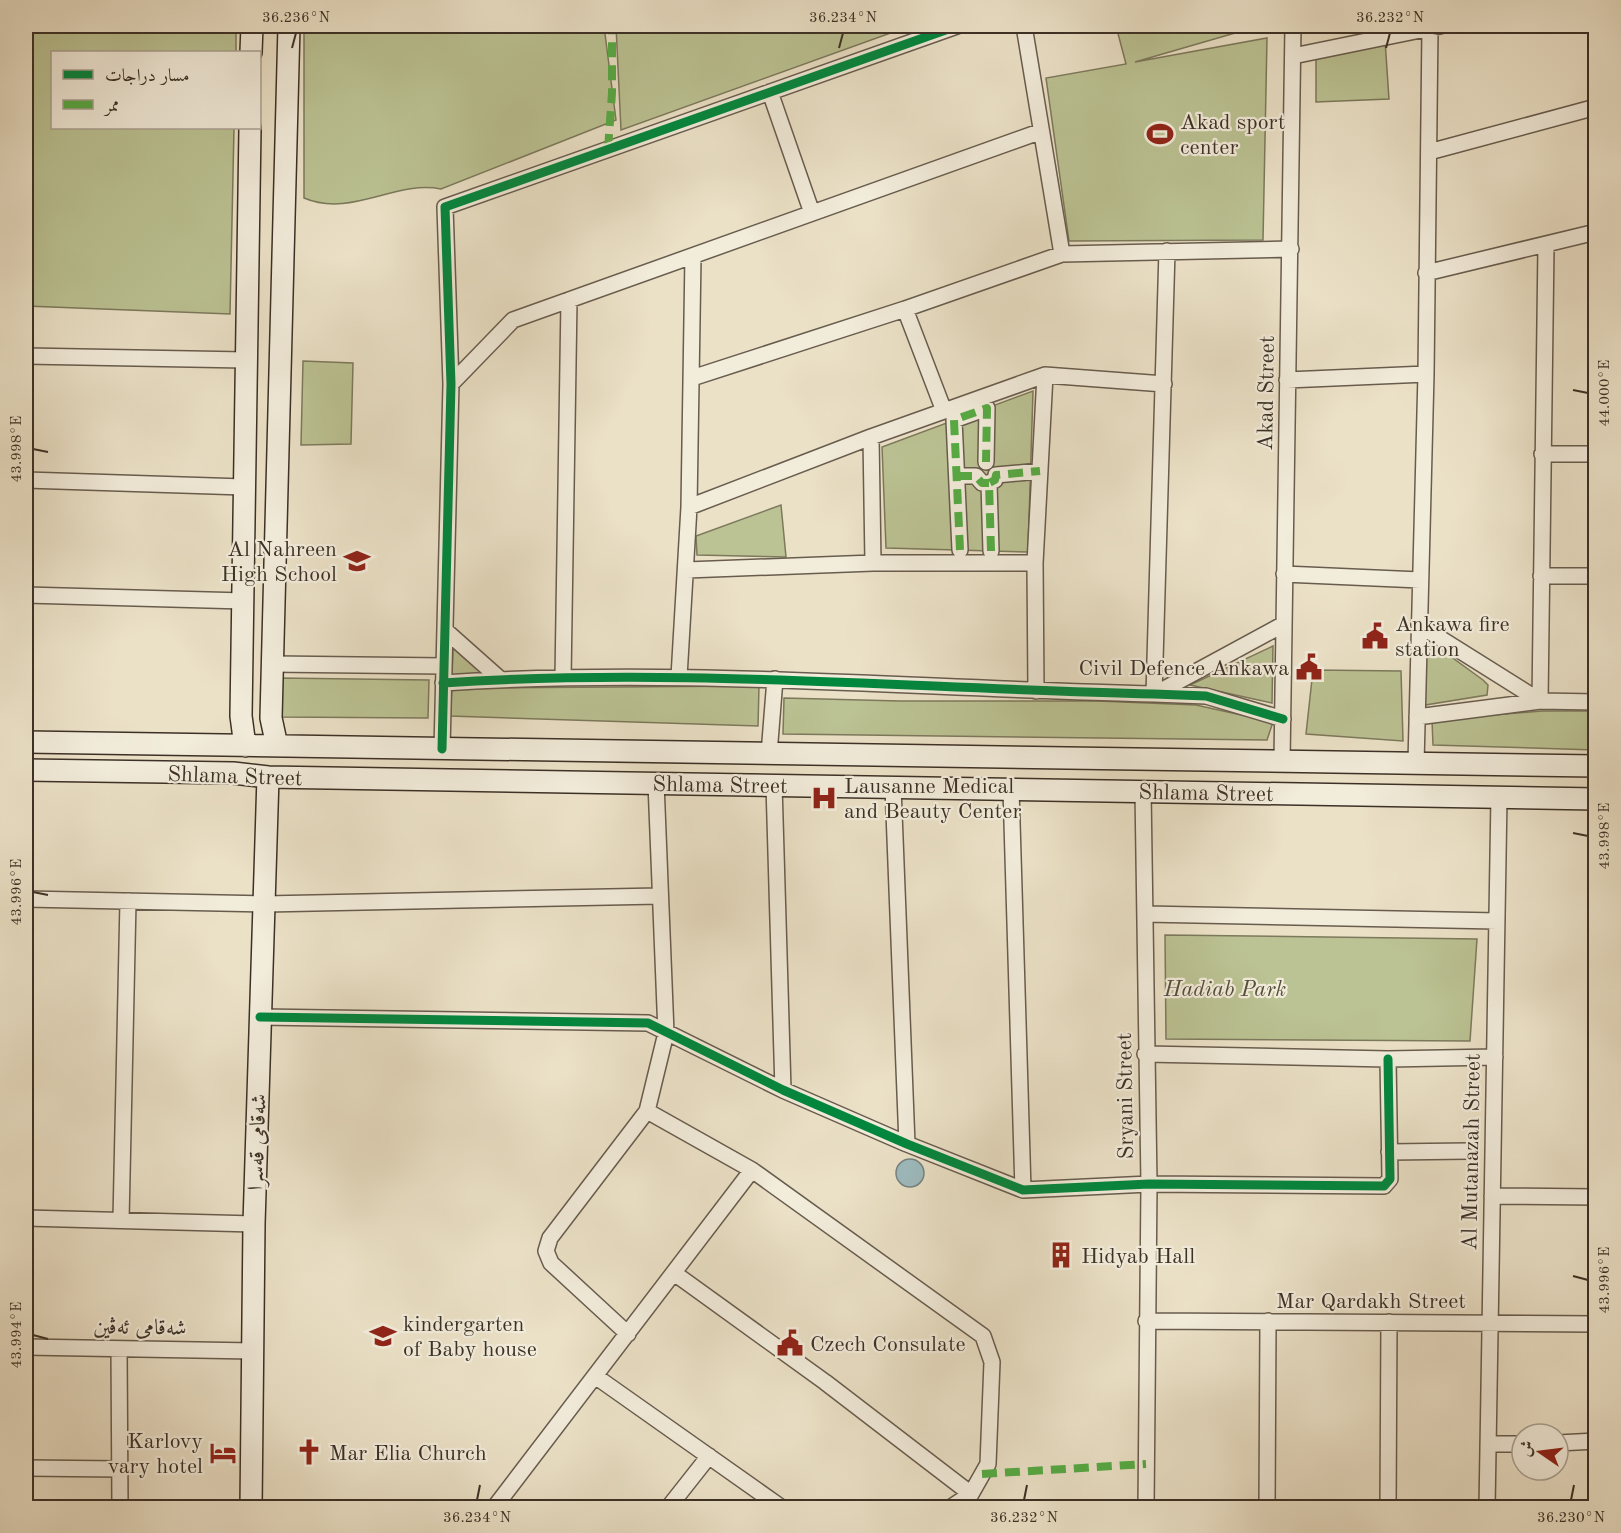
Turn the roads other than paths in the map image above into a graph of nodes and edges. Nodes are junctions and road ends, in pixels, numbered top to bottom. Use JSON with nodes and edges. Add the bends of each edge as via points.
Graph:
{"nodes":[{"id":1,"x":252,"y":26,"type":"edge"},
{"id":2,"x":289,"y":26,"type":"edge"},
{"id":3,"x":957,"y":26,"type":"edge"},
{"id":4,"x":1024,"y":26,"type":"edge"},
{"id":5,"x":1293,"y":26,"type":"edge"},
{"id":6,"x":1435,"y":27,"type":"edge"},
{"id":7,"x":251,"y":51,"type":"edge"},
{"id":8,"x":1293,"y":56,"type":"junction"},
{"id":9,"x":770,"y":92,"type":"junction"},
{"id":10,"x":1596,"y":107,"type":"edge"},
{"id":11,"x":250,"y":129,"type":"edge"},
{"id":12,"x":1040,"y":132,"type":"junction"},
{"id":13,"x":1429,"y":152,"type":"junction"},
{"id":14,"x":812,"y":213,"type":"junction"},
{"id":15,"x":1596,"y":232,"type":"edge"},
{"id":16,"x":1546,"y":246,"type":"junction"},
{"id":17,"x":1291,"y":249,"type":"junction"},
{"id":18,"x":1167,"y":251,"type":"junction"},
{"id":19,"x":1062,"y":254,"type":"junction"},
{"id":20,"x":693,"y":256,"type":"junction"},
{"id":21,"x":1426,"y":273,"type":"junction"},
{"id":22,"x":569,"y":300,"type":"junction"},
{"id":23,"x":905,"y":309,"type":"junction"},
{"id":24,"x":26,"y":356,"type":"edge"},
{"id":25,"x":245,"y":360,"type":"junction"},
{"id":26,"x":1426,"y":374,"type":"junction"},
{"id":27,"x":1045,"y":375,"type":"junction"},
{"id":28,"x":692,"y":378,"type":"junction"},
{"id":29,"x":1287,"y":380,"type":"junction"},
{"id":30,"x":451,"y":384,"type":"junction"},
{"id":31,"x":1164,"y":384,"type":"junction"},
{"id":32,"x":944,"y":411,"type":"junction"},
{"id":33,"x":871,"y":437,"type":"junction"},
{"id":34,"x":1542,"y":454,"type":"junction"},
{"id":35,"x":1596,"y":454,"type":"edge"},
{"id":36,"x":1040,"y":471,"type":"junction"},
{"id":37,"x":957,"y":476,"type":"junction"},
{"id":38,"x":987,"y":478,"type":"junction"},
{"id":39,"x":26,"y":480,"type":"edge"},
{"id":40,"x":244,"y":487,"type":"junction"},
{"id":41,"x":689,"y":507,"type":"junction"},
{"id":42,"x":960,"y":550,"type":"dead end"},
{"id":43,"x":991,"y":551,"type":"dead end"},
{"id":44,"x":873,"y":563,"type":"junction"},
{"id":45,"x":1035,"y":563,"type":"junction"},
{"id":46,"x":687,"y":570,"type":"junction"},
{"id":47,"x":1284,"y":574,"type":"junction"},
{"id":48,"x":1541,"y":576,"type":"junction"},
{"id":49,"x":1596,"y":576,"type":"edge"},
{"id":50,"x":1420,"y":580,"type":"junction"},
{"id":51,"x":26,"y":595,"type":"edge"},
{"id":52,"x":244,"y":602,"type":"junction"},
{"id":53,"x":1284,"y":624,"type":"junction"},
{"id":54,"x":1419,"y":626,"type":"junction"},
{"id":55,"x":446,"y":632,"type":"junction"},
{"id":56,"x":272,"y":664,"type":"junction"},
{"id":57,"x":444,"y":666,"type":"junction"},
{"id":58,"x":679,"y":677,"type":"junction"},
{"id":59,"x":563,"y":678,"type":"junction"},
{"id":60,"x":500,"y":679,"type":"junction"},
{"id":61,"x":775,"y":679,"type":"junction"},
{"id":62,"x":443,"y":683,"type":"junction"},
{"id":63,"x":1036,"y":691,"type":"junction"},
{"id":64,"x":1154,"y":694,"type":"junction"},
{"id":65,"x":1540,"y":701,"type":"junction"},
{"id":66,"x":1596,"y":702,"type":"edge"},
{"id":67,"x":242,"y":716,"type":"junction"},
{"id":68,"x":1417,"y":717,"type":"junction"},
{"id":69,"x":271,"y":718,"type":"junction"},
{"id":70,"x":1283,"y":719,"type":"junction"},
{"id":71,"x":26,"y":742,"type":"edge"},
{"id":72,"x":245,"y":746,"type":"junction"},
{"id":73,"x":277,"y":746,"type":"junction"},
{"id":74,"x":442,"y":749,"type":"junction"},
{"id":75,"x":769,"y":754,"type":"junction"},
{"id":76,"x":1054,"y":758,"type":"junction"},
{"id":77,"x":1098,"y":759,"type":"junction"},
{"id":78,"x":1282,"y":761,"type":"junction"},
{"id":79,"x":1416,"y":763,"type":"junction"},
{"id":80,"x":1596,"y":766,"type":"edge"},
{"id":81,"x":26,"y":770,"type":"edge"},
{"id":82,"x":268,"y":777,"type":"junction"},
{"id":83,"x":656,"y":783,"type":"junction"},
{"id":84,"x":774,"y":785,"type":"junction"},
{"id":85,"x":893,"y":787,"type":"junction"},
{"id":86,"x":1011,"y":789,"type":"junction"},
{"id":87,"x":1053,"y":790,"type":"junction"},
{"id":88,"x":1098,"y":791,"type":"junction"},
{"id":89,"x":1143,"y":791,"type":"junction"},
{"id":90,"x":1499,"y":797,"type":"junction"},
{"id":91,"x":1596,"y":799,"type":"edge"},
{"id":92,"x":659,"y":896,"type":"junction"},
{"id":93,"x":26,"y":899,"type":"edge"},
{"id":94,"x":128,"y":901,"type":"junction"},
{"id":95,"x":265,"y":904,"type":"junction"},
{"id":96,"x":1145,"y":914,"type":"junction"},
{"id":97,"x":1497,"y":921,"type":"junction"},
{"id":98,"x":260,"y":1017,"type":"junction"},
{"id":99,"x":666,"y":1033,"type":"junction"},
{"id":100,"x":1145,"y":1054,"type":"junction"},
{"id":101,"x":1495,"y":1057,"type":"junction"},
{"id":102,"x":1388,"y":1059,"type":"junction"},
{"id":103,"x":783,"y":1090,"type":"junction"},
{"id":104,"x":647,"y":1111,"type":"junction"},
{"id":105,"x":907,"y":1144,"type":"junction"},
{"id":106,"x":1470,"y":1151,"type":"dead end"},
{"id":107,"x":1389,"y":1152,"type":"junction"},
{"id":108,"x":752,"y":1170,"type":"junction"},
{"id":109,"x":1149,"y":1184,"type":"junction"},
{"id":110,"x":1023,"y":1190,"type":"junction"},
{"id":111,"x":1492,"y":1196,"type":"junction"},
{"id":112,"x":1596,"y":1197,"type":"edge"},
{"id":113,"x":26,"y":1218,"type":"edge"},
{"id":114,"x":121,"y":1220,"type":"junction"},
{"id":115,"x":254,"y":1224,"type":"junction"},
{"id":116,"x":674,"y":1273,"type":"junction"},
{"id":117,"x":1146,"y":1321,"type":"junction"},
{"id":118,"x":1268,"y":1321,"type":"junction"},
{"id":119,"x":1389,"y":1322,"type":"junction"},
{"id":120,"x":1489,"y":1323,"type":"junction"},
{"id":121,"x":1596,"y":1324,"type":"edge"},
{"id":122,"x":628,"y":1334,"type":"junction"},
{"id":123,"x":26,"y":1347,"type":"edge"},
{"id":124,"x":118,"y":1348,"type":"junction"},
{"id":125,"x":253,"y":1351,"type":"junction"},
{"id":126,"x":595,"y":1376,"type":"junction"},
{"id":127,"x":1596,"y":1442,"type":"edge"},
{"id":128,"x":1510,"y":1443,"type":"edge"},
{"id":129,"x":1570,"y":1443,"type":"edge"},
{"id":130,"x":1488,"y":1444,"type":"junction"},
{"id":131,"x":709,"y":1456,"type":"junction"},
{"id":132,"x":26,"y":1468,"type":"edge"},
{"id":133,"x":120,"y":1469,"type":"junction"},
{"id":134,"x":971,"y":1494,"type":"junction"},
{"id":135,"x":120,"y":1508,"type":"edge"},
{"id":136,"x":251,"y":1508,"type":"edge"},
{"id":137,"x":494,"y":1508,"type":"edge"},
{"id":138,"x":668,"y":1508,"type":"edge"},
{"id":139,"x":782,"y":1508,"type":"edge"},
{"id":140,"x":950,"y":1508,"type":"edge"},
{"id":141,"x":1146,"y":1508,"type":"edge"},
{"id":142,"x":1267,"y":1508,"type":"edge"},
{"id":143,"x":1388,"y":1508,"type":"edge"},
{"id":144,"x":1487,"y":1508,"type":"edge"}],
"edges":[{"from":1,"to":7,"type":"main road"},
{"from":2,"to":56,"type":"main road"},
{"from":3,"to":9,"type":"street"},
{"from":4,"to":12,"type":"street"},
{"from":5,"to":8,"type":"street","name":"Akad Street"},
{"from":6,"to":8,"type":"street"},
{"from":6,"to":13,"type":"street"},
{"from":8,"to":17,"type":"street","name":"Akad Street"},
{"from":9,"to":14,"type":"street"},
{"from":9,"to":30,"type":"street","via":[[445,207]]},
{"from":10,"to":13,"type":"street"},
{"from":11,"to":25,"type":"main road"},
{"from":12,"to":14,"type":"street"},
{"from":12,"to":19,"type":"street"},
{"from":13,"to":21,"type":"street"},
{"from":14,"to":20,"type":"street"},
{"from":15,"to":16,"type":"street"},
{"from":16,"to":21,"type":"street"},
{"from":16,"to":34,"type":"street"},
{"from":17,"to":18,"type":"street"},
{"from":17,"to":29,"type":"street","name":"Akad Street"},
{"from":18,"to":19,"type":"street"},
{"from":18,"to":31,"type":"street"},
{"from":19,"to":23,"type":"street"},
{"from":20,"to":22,"type":"street"},
{"from":20,"to":28,"type":"street"},
{"from":21,"to":26,"type":"street"},
{"from":22,"to":30,"type":"street","via":[[513,320]]},
{"from":22,"to":59,"type":"street"},
{"from":23,"to":28,"type":"street"},
{"from":23,"to":32,"type":"street"},
{"from":24,"to":25,"type":"street"},
{"from":25,"to":40,"type":"main road"},
{"from":26,"to":29,"type":"street"},
{"from":26,"to":50,"type":"street"},
{"from":27,"to":31,"type":"street"},
{"from":27,"to":32,"type":"street"},
{"from":27,"to":36,"type":"street"},
{"from":28,"to":41,"type":"street"},
{"from":29,"to":47,"type":"street","name":"Akad Street"},
{"from":30,"to":55,"type":"street"},
{"from":31,"to":64,"type":"street"},
{"from":32,"to":33,"type":"street"},
{"from":33,"to":41,"type":"street"},
{"from":33,"to":44,"type":"street"},
{"from":34,"to":35,"type":"street"},
{"from":34,"to":48,"type":"street"},
{"from":36,"to":38,"type":"street"},
{"from":36,"to":45,"type":"street"},
{"from":37,"to":38,"type":"street"},
{"from":37,"to":38,"type":"street","via":[[954,420],[987,408],[986,462],[993,466]]},
{"from":37,"to":42,"type":"street"},
{"from":38,"to":43,"type":"street"},
{"from":39,"to":40,"type":"street"},
{"from":40,"to":52,"type":"main road"},
{"from":41,"to":46,"type":"street"},
{"from":44,"to":45,"type":"street"},
{"from":44,"to":46,"type":"street"},
{"from":45,"to":63,"type":"street"},
{"from":46,"to":58,"type":"street"},
{"from":47,"to":50,"type":"street"},
{"from":47,"to":53,"type":"street","name":"Akad Street"},
{"from":48,"to":49,"type":"street"},
{"from":48,"to":65,"type":"street"},
{"from":50,"to":54,"type":"street"},
{"from":51,"to":52,"type":"street"},
{"from":52,"to":67,"type":"main road"},
{"from":53,"to":64,"type":"street"},
{"from":53,"to":70,"type":"street","name":"Akad Street"},
{"from":54,"to":65,"type":"street"},
{"from":54,"to":68,"type":"street"},
{"from":55,"to":57,"type":"street"},
{"from":55,"to":60,"type":"street"},
{"from":56,"to":57,"type":"street"},
{"from":56,"to":69,"type":"main road"},
{"from":57,"to":62,"type":"street"},
{"from":58,"to":59,"type":"street"},
{"from":58,"to":61,"type":"street"},
{"from":59,"to":60,"type":"street"},
{"from":60,"to":62,"type":"street"},
{"from":61,"to":63,"type":"street"},
{"from":61,"to":75,"type":"street"},
{"from":62,"to":74,"type":"street"},
{"from":63,"to":64,"type":"street"},
{"from":64,"to":70,"type":"street","via":[[1206,696]]},
{"from":65,"to":66,"type":"street"},
{"from":65,"to":68,"type":"street"},
{"from":67,"to":69,"type":"main road","via":[[255,721]]},
{"from":67,"to":72,"type":"main road"},
{"from":68,"to":79,"type":"street"},
{"from":69,"to":73,"type":"main road"},
{"from":70,"to":78,"type":"street","name":"Akad Street"},
{"from":71,"to":72,"type":"main road","name":"Shlama Street"},
{"from":72,"to":73,"type":"main road","name":"Shlama Street"},
{"from":73,"to":74,"type":"main road","name":"Shlama Street"},
{"from":74,"to":75,"type":"main road","name":"Shlama Street"},
{"from":75,"to":76,"type":"main road","name":"Shlama Street"},
{"from":76,"to":77,"type":"main road","name":"Shlama Street"},
{"from":76,"to":87,"type":"main road","via":[[1065,764],[1069,775],[1064,786]]},
{"from":77,"to":78,"type":"main road","name":"Shlama Street"},
{"from":77,"to":88,"type":"main road","via":[[1088,764],[1084,775],[1088,786]]},
{"from":78,"to":79,"type":"main road","name":"Shlama Street"},
{"from":79,"to":80,"type":"main road","name":"Shlama Street"},
{"from":81,"to":82,"type":"main road","name":"Shlama Street"},
{"from":82,"to":83,"type":"main road","name":"Shlama Street"},
{"from":82,"to":95,"type":"main road","name":"شەقامی قەسرا"},
{"from":83,"to":84,"type":"main road","name":"Shlama Street"},
{"from":83,"to":92,"type":"street"},
{"from":84,"to":85,"type":"main road","name":"Shlama Street"},
{"from":84,"to":103,"type":"street"},
{"from":85,"to":86,"type":"main road","name":"Shlama Street"},
{"from":85,"to":105,"type":"street"},
{"from":86,"to":87,"type":"main road","name":"Shlama Street"},
{"from":86,"to":110,"type":"street"},
{"from":87,"to":88,"type":"main road","name":"Shlama Street"},
{"from":88,"to":89,"type":"main road","name":"Shlama Street"},
{"from":89,"to":90,"type":"main road","name":"Shlama Street"},
{"from":89,"to":96,"type":"street","name":"Sryani Street"},
{"from":90,"to":91,"type":"main road","name":"Shlama Street"},
{"from":90,"to":97,"type":"street","name":"Al Mutanazah Street"},
{"from":92,"to":95,"type":"street"},
{"from":92,"to":99,"type":"street"},
{"from":93,"to":94,"type":"street"},
{"from":94,"to":95,"type":"street"},
{"from":94,"to":114,"type":"street"},
{"from":95,"to":98,"type":"main road","name":"شەقامی قەسرا"},
{"from":96,"to":97,"type":"street"},
{"from":96,"to":100,"type":"street","name":"Sryani Street"},
{"from":97,"to":101,"type":"street","name":"Al Mutanazah Street"},
{"from":98,"to":99,"type":"street","via":[[648,1023]]},
{"from":98,"to":115,"type":"main road","name":"شەقامی قەسرا"},
{"from":99,"to":103,"type":"street"},
{"from":99,"to":104,"type":"street"},
{"from":100,"to":102,"type":"street"},
{"from":100,"to":109,"type":"street","name":"Sryani Street"},
{"from":101,"to":102,"type":"street"},
{"from":101,"to":111,"type":"street","name":"Al Mutanazah Street"},
{"from":102,"to":107,"type":"street"},
{"from":103,"to":105,"type":"street"},
{"from":104,"to":108,"type":"street"},
{"from":104,"to":122,"type":"street","via":[[550,1239],[546,1251],[551,1263]]},
{"from":105,"to":110,"type":"street"},
{"from":106,"to":107,"type":"street"},
{"from":107,"to":109,"type":"street","via":[[1390,1179],[1384,1186]]},
{"from":108,"to":116,"type":"street"},
{"from":108,"to":134,"type":"street","via":[[982,1336],[992,1362],[988,1464]]},
{"from":109,"to":110,"type":"street"},
{"from":109,"to":117,"type":"street","name":"Sryani Street"},
{"from":111,"to":112,"type":"street"},
{"from":111,"to":120,"type":"street","name":"Al Mutanazah Street"},
{"from":113,"to":114,"type":"street"},
{"from":114,"to":115,"type":"street"},
{"from":115,"to":125,"type":"main road","name":"شەقامی قەسرا"},
{"from":116,"to":122,"type":"street"},
{"from":116,"to":134,"type":"street"},
{"from":117,"to":118,"type":"street","name":"Mar Qardakh Street"},
{"from":117,"to":141,"type":"street","name":"Sryani Street"},
{"from":118,"to":119,"type":"street","name":"Mar Qardakh Street"},
{"from":118,"to":142,"type":"street"},
{"from":119,"to":120,"type":"street","name":"Mar Qardakh Street"},
{"from":119,"to":143,"type":"street"},
{"from":120,"to":121,"type":"street","name":"Mar Qardakh Street"},
{"from":120,"to":130,"type":"street","name":"Al Mutanazah Street"},
{"from":122,"to":126,"type":"street"},
{"from":123,"to":124,"type":"street","name":"شەقامی ئەڤین"},
{"from":124,"to":125,"type":"street","name":"شەقامی ئەڤین"},
{"from":124,"to":133,"type":"street"},
{"from":125,"to":136,"type":"main road","name":"شەقامی قەسرا"},
{"from":126,"to":131,"type":"street"},
{"from":126,"to":137,"type":"street"},
{"from":127,"to":129,"type":"street"},
{"from":128,"to":130,"type":"street"},
{"from":130,"to":144,"type":"street","name":"Al Mutanazah Street"},
{"from":131,"to":138,"type":"street"},
{"from":131,"to":139,"type":"street"},
{"from":132,"to":133,"type":"street"},
{"from":133,"to":135,"type":"street"},
{"from":134,"to":140,"type":"street"}]}
